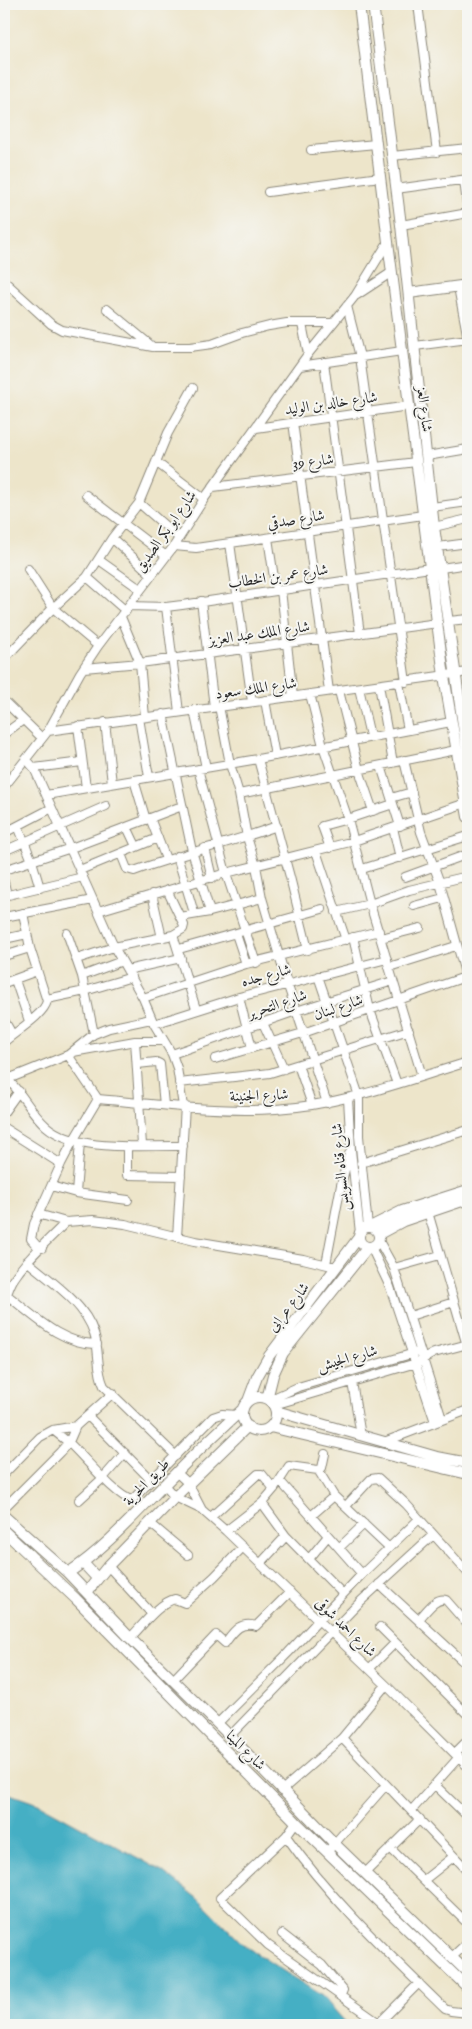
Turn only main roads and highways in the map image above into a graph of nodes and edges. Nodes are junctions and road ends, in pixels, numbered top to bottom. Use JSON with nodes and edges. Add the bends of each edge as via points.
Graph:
{"nodes":[{"id":1,"x":360,"y":4,"type":"edge"},
{"id":2,"x":373,"y":4,"type":"edge"},
{"id":3,"x":398,"y":208,"type":"junction"},
{"id":4,"x":384,"y":210,"type":"junction"},
{"id":5,"x":405,"y":260,"type":"junction"},
{"id":6,"x":392,"y":272,"type":"junction"},
{"id":7,"x":463,"y":286,"type":"edge"},
{"id":8,"x":408,"y":293,"type":"junction"},
{"id":9,"x":443,"y":622,"type":"junction"},
{"id":10,"x":467,"y":741,"type":"edge"},
{"id":11,"x":468,"y":759,"type":"edge"},
{"id":12,"x":468,"y":817,"type":"edge"},
{"id":13,"x":468,"y":1190,"type":"edge"},
{"id":14,"x":468,"y":1199,"type":"edge"},
{"id":15,"x":364,"y":1231,"type":"junction"},
{"id":16,"x":374,"y":1242,"type":"junction"},
{"id":17,"x":272,"y":1403,"type":"junction"},
{"id":18,"x":243,"y":1408,"type":"junction"},
{"id":19,"x":248,"y":1426,"type":"junction"},
{"id":20,"x":270,"y":1427,"type":"junction"},
{"id":21,"x":468,"y":1463,"type":"edge"},
{"id":22,"x":466,"y":1475,"type":"edge"},
{"id":23,"x":4,"y":1516,"type":"edge"},
{"id":24,"x":4,"y":1531,"type":"edge"},
{"id":25,"x":83,"y":1563,"type":"junction"},
{"id":26,"x":68,"y":1573,"type":"junction"},
{"id":27,"x":97,"y":1578,"type":"junction"},
{"id":28,"x":88,"y":1592,"type":"junction"},
{"id":29,"x":331,"y":1848,"type":"junction"},
{"id":30,"x":468,"y":1973,"type":"edge"},
{"id":31,"x":468,"y":1988,"type":"edge"}],
"edges":[{"from":1,"to":4,"type":"main road","name":"شارع العز"},
{"from":2,"to":3,"type":"main road","name":"شارع العز"},
{"from":3,"to":4,"type":"main road"},
{"from":3,"to":5,"type":"main road","name":"شارع العز"},
{"from":4,"to":6,"type":"main road","name":"شارع العز"},
{"from":5,"to":6,"type":"main road"},
{"from":5,"to":8,"type":"main road","name":"شارع العز"},
{"from":6,"to":9,"type":"main road","name":"شارع العز","via":[[430,568]]},
{"from":7,"to":8,"type":"main road"},
{"from":8,"to":9,"type":"main road","name":"شارع العز","via":[[441,568]]},
{"from":9,"to":10,"type":"main road","name":"شارع العز"},
{"from":9,"to":12,"type":"main road","name":"شارع العز","via":[[444,676]]},
{"from":10,"to":11,"type":"main road","name":"شارع العز"},
{"from":13,"to":15,"type":"main road","name":"شارع عرابى","via":[[402,1211]]},
{"from":14,"to":16,"type":"main road","name":"شارع عرابى","via":[[403,1221]]},
{"from":15,"to":16,"type":"main road","via":[[376,1230]]},
{"from":15,"to":16,"type":"main road","via":[[362,1243]]},
{"from":15,"to":18,"type":"main road","name":"شارع عرابى","via":[[331,1266],[323,1287],[269,1356]]},
{"from":16,"to":17,"type":"main road","name":"شارع عرابى","via":[[283,1354],[273,1375]]},
{"from":17,"to":18,"type":"main road","via":[[258,1397]]},
{"from":17,"to":20,"type":"main road","via":[[276,1418]]},
{"from":17,"to":21,"type":"main road","via":[[361,1436]]},
{"from":18,"to":19,"type":"main road","via":[[242,1416]]},
{"from":18,"to":25,"type":"main road","name":"طريق الحرية","via":[[113,1538]]},
{"from":19,"to":20,"type":"main road","via":[[257,1431]]},
{"from":19,"to":27,"type":"main road","name":"طريق الحرية"},
{"from":20,"to":22,"type":"main road"},
{"from":23,"to":26,"type":"main road","name":"شارع المينا"},
{"from":24,"to":29,"type":"main road","name":"شارع المينا","via":[[76,1599],[296,1822]]},
{"from":25,"to":26,"type":"main road","name":"طريق الحرية"},
{"from":25,"to":27,"type":"main road"},
{"from":26,"to":28,"type":"main road","name":"شارع المينا"},
{"from":27,"to":28,"type":"main road","name":"طريق الحرية"},
{"from":28,"to":29,"type":"main road","name":"شارع المينا","via":[[230,1736]]},
{"from":29,"to":30,"type":"main road","name":"شارع المينا","via":[[366,1873]]},
{"from":29,"to":31,"type":"main road","name":"شارع المينا"}]}
